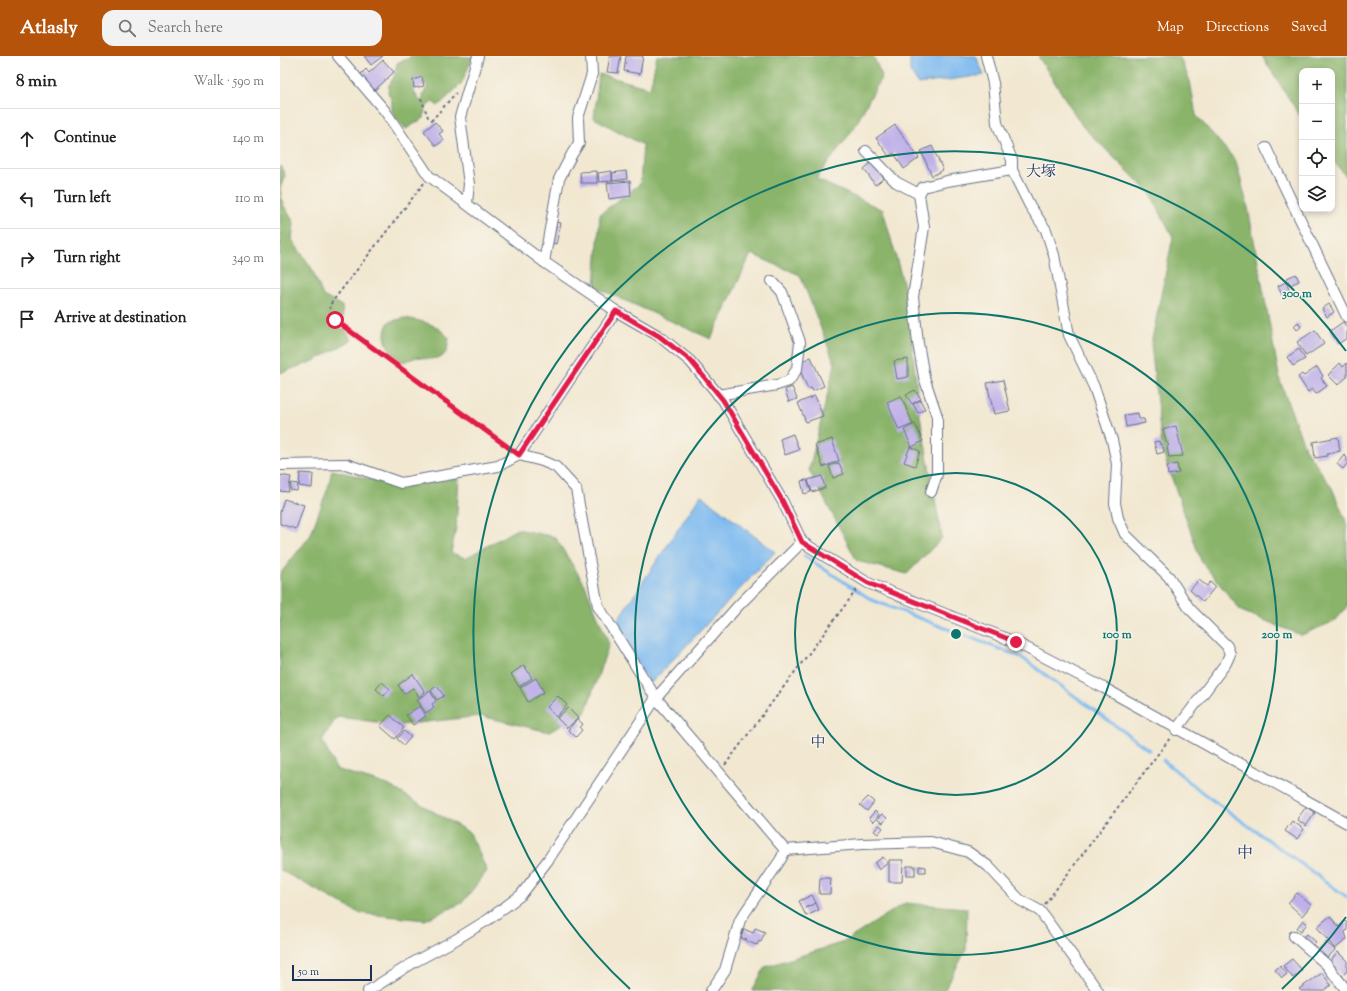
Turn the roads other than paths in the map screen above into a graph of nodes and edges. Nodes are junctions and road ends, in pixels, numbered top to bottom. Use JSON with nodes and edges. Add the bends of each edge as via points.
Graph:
{"nodes":[{"id":1,"x":338,"y":56,"type":"edge"},
{"id":2,"x":478,"y":56,"type":"edge"},
{"id":3,"x":591,"y":56,"type":"edge"},
{"id":4,"x":986,"y":56,"type":"edge"},
{"id":5,"x":1266,"y":148,"type":"dead end"},
{"id":6,"x":866,"y":152,"type":"dead end"},
{"id":7,"x":1012,"y":170,"type":"junction"},
{"id":8,"x":919,"y":194,"type":"junction"},
{"id":9,"x":467,"y":203,"type":"junction"},
{"id":10,"x":544,"y":262,"type":"junction"},
{"id":11,"x":772,"y":281,"type":"dead end"},
{"id":12,"x":616,"y":311,"type":"junction"},
{"id":13,"x":1347,"y":317,"type":"edge"},
{"id":14,"x":718,"y":395,"type":"junction"},
{"id":15,"x":519,"y":455,"type":"junction"},
{"id":16,"x":280,"y":464,"type":"edge"},
{"id":17,"x":931,"y":492,"type":"dead end"},
{"id":18,"x":802,"y":542,"type":"junction"},
{"id":19,"x":656,"y":698,"type":"junction"},
{"id":20,"x":1176,"y":730,"type":"junction"},
{"id":21,"x":1347,"y":823,"type":"edge"},
{"id":22,"x":785,"y":850,"type":"junction"},
{"id":23,"x":1294,"y":936,"type":"dead end"},
{"id":24,"x":368,"y":991,"type":"edge"},
{"id":25,"x":711,"y":991,"type":"edge"},
{"id":26,"x":1098,"y":991,"type":"edge"},
{"id":27,"x":1347,"y":991,"type":"edge"}],
"edges":[{"from":1,"to":9,"type":"street","via":[[385,111],[429,176]]},
{"from":2,"to":9,"type":"street","via":[[460,117],[469,184]]},
{"from":3,"to":10,"type":"street","via":[[592,74],[578,118],[580,143],[559,179]]},
{"from":4,"to":7,"type":"street","via":[[993,83],[997,123],[1012,160]]},
{"from":5,"to":13,"type":"street"},
{"from":6,"to":8,"type":"street","via":[[896,182]]},
{"from":7,"to":8,"type":"street","via":[[923,187]]},
{"from":7,"to":20,"type":"street","via":[[1030,206],[1046,230],[1054,255],[1069,335],[1104,413],[1117,464],[1115,503],[1125,534],[1169,577],[1188,608],[1227,646],[1230,654]]},
{"from":8,"to":17,"type":"street","via":[[924,227],[913,297],[924,377],[937,416],[937,474]]},
{"from":9,"to":10,"type":"street"},
{"from":10,"to":12,"type":"street"},
{"from":11,"to":14,"type":"street","via":[[782,292],[800,342],[797,369],[789,381]]},
{"from":12,"to":14,"type":"street","via":[[659,336],[690,360]]},
{"from":12,"to":15,"type":"street"},
{"from":14,"to":18,"type":"street","via":[[783,502]]},
{"from":15,"to":16,"type":"street","via":[[498,466],[401,483],[346,464]]},
{"from":15,"to":19,"type":"street","via":[[556,467],[576,489],[598,606]]},
{"from":18,"to":19,"type":"street","via":[[743,600]]},
{"from":18,"to":20,"type":"street","via":[[868,583],[1016,642],[1104,688]]},
{"from":19,"to":22,"type":"street"},
{"from":19,"to":24,"type":"street","via":[[548,860],[520,895],[489,919]]},
{"from":20,"to":21,"type":"street"},
{"from":22,"to":25,"type":"street","via":[[740,920],[725,970]]},
{"from":22,"to":26,"type":"street","via":[[931,842],[968,852],[988,866],[1020,900],[1040,912]]},
{"from":23,"to":27,"type":"street","via":[[1326,964]]}]}
